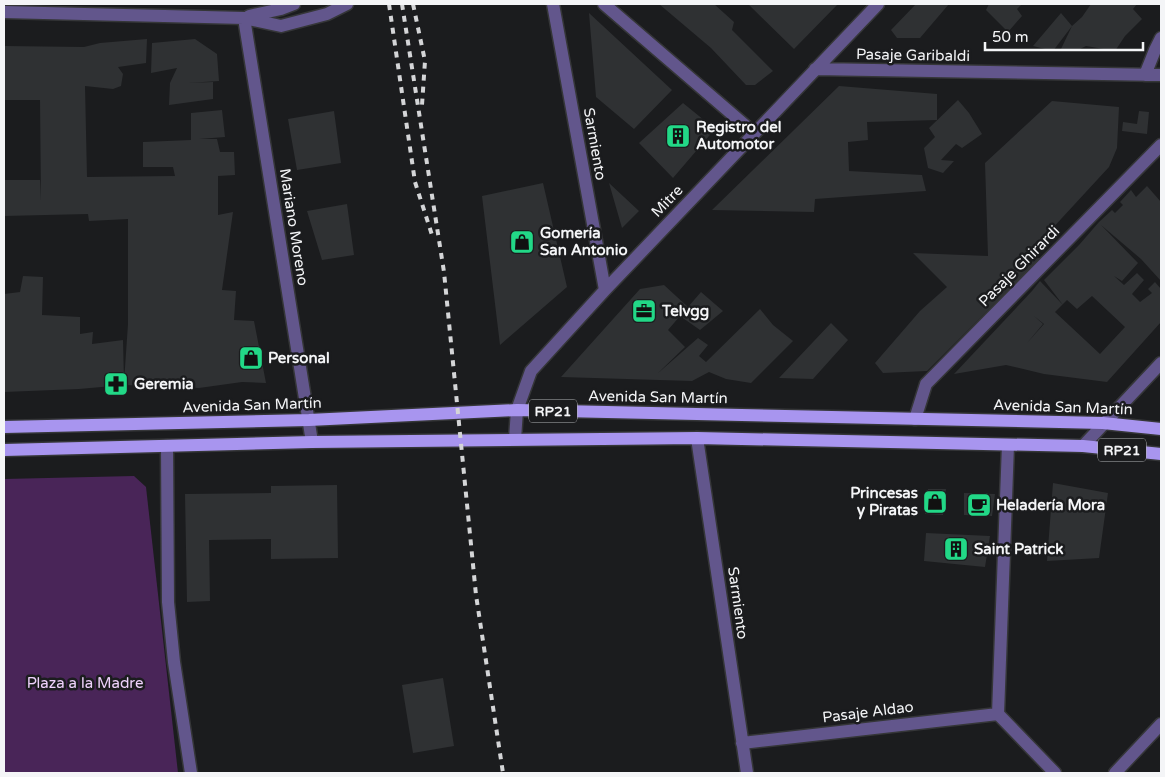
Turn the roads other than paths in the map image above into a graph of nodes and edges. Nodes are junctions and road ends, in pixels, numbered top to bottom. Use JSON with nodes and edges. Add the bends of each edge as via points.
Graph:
{"nodes":[{"id":1,"x":294,"y":4,"type":"edge"},
{"id":2,"x":346,"y":4,"type":"edge"},
{"id":3,"x":553,"y":4,"type":"edge"},
{"id":4,"x":604,"y":4,"type":"edge"},
{"id":5,"x":878,"y":4,"type":"edge"},
{"id":6,"x":121,"y":9,"type":"edge"},
{"id":7,"x":4,"y":12,"type":"edge"},
{"id":8,"x":244,"y":18,"type":"junction"},
{"id":9,"x":1161,"y":38,"type":"edge"},
{"id":10,"x":815,"y":69,"type":"junction"},
{"id":11,"x":1145,"y":75,"type":"junction"},
{"id":12,"x":1161,"y":75,"type":"edge"},
{"id":13,"x":754,"y":133,"type":"junction"},
{"id":14,"x":1161,"y":145,"type":"edge"},
{"id":15,"x":605,"y":290,"type":"junction"},
{"id":16,"x":1161,"y":363,"type":"edge"},
{"id":17,"x":516,"y":410,"type":"junction"},
{"id":18,"x":915,"y":419,"type":"junction"},
{"id":19,"x":309,"y":420,"type":"junction"},
{"id":20,"x":1103,"y":423,"type":"junction"},
{"id":21,"x":4,"y":427,"type":"edge"},
{"id":22,"x":1161,"y":429,"type":"edge"},
{"id":23,"x":697,"y":438,"type":"junction"},
{"id":24,"x":515,"y":439,"type":"junction"},
{"id":25,"x":312,"y":442,"type":"junction"},
{"id":26,"x":1008,"y":444,"type":"junction"},
{"id":27,"x":167,"y":446,"type":"junction"},
{"id":28,"x":1083,"y":446,"type":"junction"},
{"id":29,"x":4,"y":450,"type":"edge"},
{"id":30,"x":1161,"y":454,"type":"edge"},
{"id":31,"x":998,"y":714,"type":"junction"},
{"id":32,"x":1161,"y":724,"type":"edge"},
{"id":33,"x":742,"y":743,"type":"junction"},
{"id":34,"x":191,"y":773,"type":"edge"},
{"id":35,"x":747,"y":773,"type":"edge"},
{"id":36,"x":1055,"y":773,"type":"edge"},
{"id":37,"x":1115,"y":773,"type":"edge"}],
"edges":[{"from":1,"to":8,"type":"street"},
{"from":2,"to":8,"type":"street","via":[[328,14],[281,26]]},
{"from":3,"to":15,"type":"street","name":"Sarmiento"},
{"from":4,"to":13,"type":"street"},
{"from":5,"to":10,"type":"street","name":"Mitre"},
{"from":6,"to":7,"type":"street"},
{"from":6,"to":8,"type":"street"},
{"from":8,"to":19,"type":"street","name":"Mariano Moreno"},
{"from":9,"to":11,"type":"street"},
{"from":10,"to":11,"type":"street","name":"Pasaje Garibaldi"},
{"from":10,"to":13,"type":"street","name":"Mitre"},
{"from":11,"to":12,"type":"street","name":"Pasaje Garibaldi"},
{"from":13,"to":15,"type":"street","name":"Mitre"},
{"from":14,"to":18,"type":"street","name":"Pasaje Ghirardi","via":[[926,384]]},
{"from":15,"to":17,"type":"street","name":"Mitre","via":[[531,371]]},
{"from":16,"to":20,"type":"street"},
{"from":17,"to":18,"type":"main road","name":"Avenida San Martín","number":"RP21"},
{"from":17,"to":19,"type":"main road","name":"Avenida San Martín","number":"RP21"},
{"from":17,"to":24,"type":"street","name":"Mitre"},
{"from":18,"to":20,"type":"main road","name":"Avenida San Martín","number":"RP21"},
{"from":19,"to":21,"type":"main road","name":"Avenida San Martín","number":"RP21"},
{"from":19,"to":25,"type":"street","name":"Mariano Moreno"},
{"from":20,"to":22,"type":"main road","name":"Avenida San Martín","number":"RP21"},
{"from":20,"to":28,"type":"street"},
{"from":23,"to":24,"type":"main road","number":"RP21"},
{"from":23,"to":26,"type":"main road","number":"RP21"},
{"from":23,"to":33,"type":"street","name":"Sarmiento"},
{"from":24,"to":25,"type":"main road","number":"RP21"},
{"from":25,"to":27,"type":"main road","number":"RP21"},
{"from":26,"to":28,"type":"main road","number":"RP21"},
{"from":26,"to":31,"type":"street"},
{"from":27,"to":29,"type":"main road","number":"RP21"},
{"from":27,"to":34,"type":"street","via":[[168,602]]},
{"from":28,"to":30,"type":"main road","number":"RP21"},
{"from":31,"to":33,"type":"street","name":"Pasaje Aldao"},
{"from":31,"to":36,"type":"street"},
{"from":32,"to":37,"type":"street"},
{"from":33,"to":35,"type":"street","name":"Sarmiento"}]}
